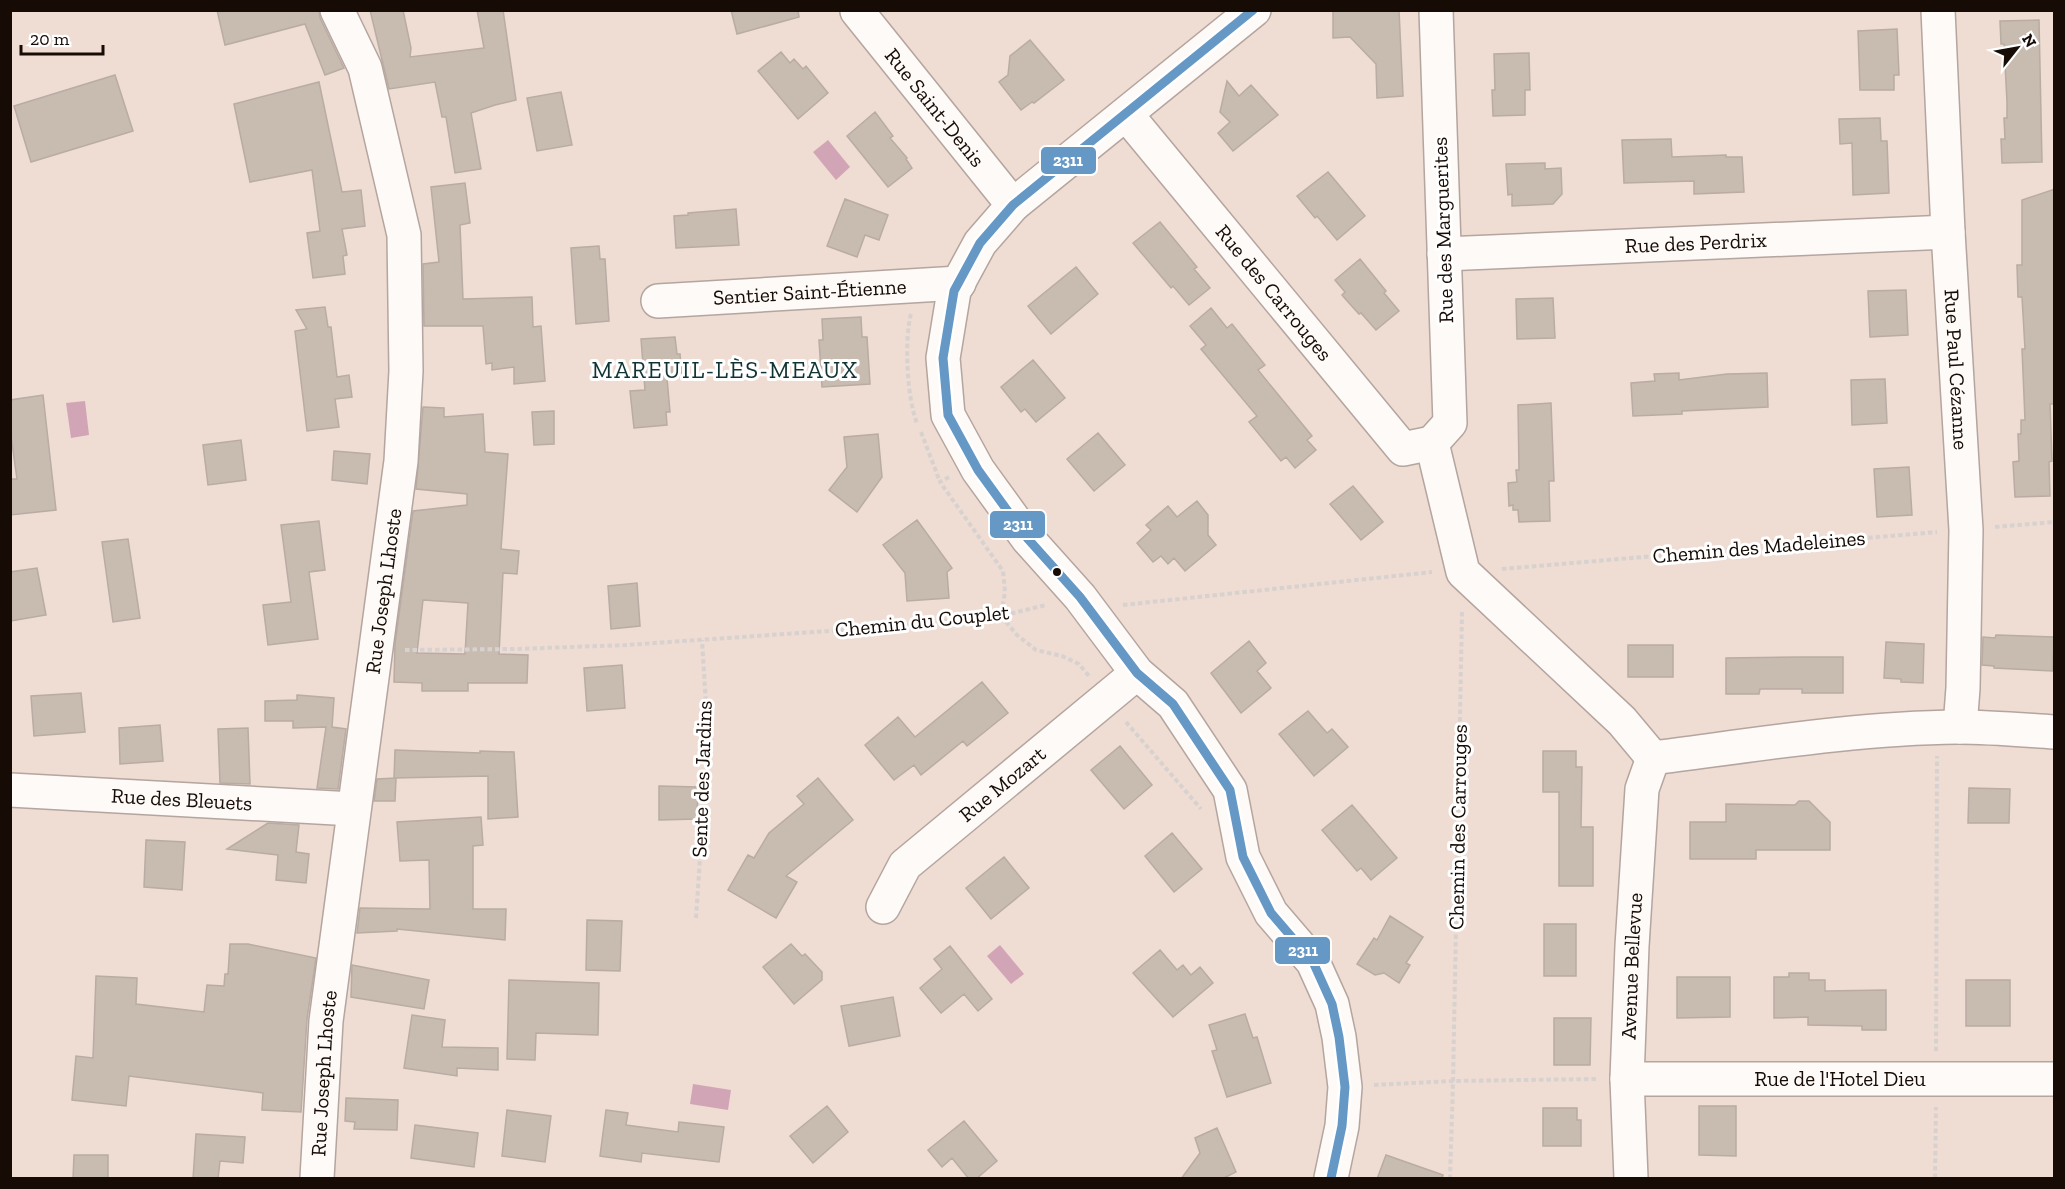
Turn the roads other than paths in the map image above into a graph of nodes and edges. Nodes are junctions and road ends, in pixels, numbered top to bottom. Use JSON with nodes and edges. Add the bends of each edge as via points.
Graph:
{"nodes":[{"id":1,"x":337,"y":10,"type":"edge"},
{"id":2,"x":1254,"y":10,"type":"edge"},
{"id":3,"x":1436,"y":10,"type":"edge"},
{"id":4,"x":1938,"y":10,"type":"edge"},
{"id":5,"x":857,"y":11,"type":"edge"},
{"id":6,"x":1126,"y":114,"type":"junction"},
{"id":7,"x":1013,"y":205,"type":"junction"},
{"id":8,"x":1948,"y":232,"type":"junction"},
{"id":9,"x":1444,"y":254,"type":"junction"},
{"id":10,"x":959,"y":283,"type":"junction"},
{"id":11,"x":658,"y":300,"type":"dead end"},
{"id":12,"x":1432,"y":443,"type":"junction"},
{"id":13,"x":1137,"y":673,"type":"junction"},
{"id":14,"x":1948,"y":728,"type":"junction"},
{"id":15,"x":2055,"y":732,"type":"edge"},
{"id":16,"x":1653,"y":758,"type":"junction"},
{"id":17,"x":10,"y":790,"type":"edge"},
{"id":18,"x":353,"y":809,"type":"junction"},
{"id":19,"x":883,"y":908,"type":"dead end"},
{"id":20,"x":1627,"y":1079,"type":"junction"},
{"id":21,"x":2055,"y":1079,"type":"edge"},
{"id":22,"x":317,"y":1179,"type":"edge"},
{"id":23,"x":1331,"y":1179,"type":"edge"},
{"id":24,"x":1631,"y":1179,"type":"edge"}],
"edges":[{"from":1,"to":18,"type":"street","name":"Rue Joseph Lhoste","via":[[365,68],[404,236],[406,371],[401,449],[377,652]]},
{"from":2,"to":6,"type":"street"},
{"from":3,"to":9,"type":"street","name":"Rue des Marguerites"},
{"from":4,"to":8,"type":"street","name":"Rue Paul Cézanne"},
{"from":5,"to":7,"type":"street","name":"Rue Saint-Denis"},
{"from":6,"to":7,"type":"street"},
{"from":6,"to":12,"type":"street","name":"Rue des Carrouges","via":[[1403,449]]},
{"from":7,"to":10,"type":"street","via":[[980,243]]},
{"from":8,"to":9,"type":"street","name":"Rue des Perdrix"},
{"from":8,"to":14,"type":"street","name":"Rue Paul Cézanne","via":[[1966,530],[1963,688]]},
{"from":9,"to":12,"type":"street","name":"Rue des Marguerites","via":[[1450,423]]},
{"from":10,"to":11,"type":"street","name":"Sentier Saint-Étienne"},
{"from":10,"to":13,"type":"street","via":[[954,291],[943,358],[948,415],[974,462],[1028,539],[1080,597]]},
{"from":12,"to":16,"type":"street","via":[[1463,572],[1622,721]]},
{"from":13,"to":19,"type":"street","name":"Rue Mozart","via":[[905,865]]},
{"from":13,"to":23,"type":"street","via":[[1173,704],[1230,790],[1243,857],[1271,913],[1313,962],[1332,1004],[1345,1087]]},
{"from":14,"to":15,"type":"street"},
{"from":14,"to":16,"type":"street","via":[[1802,739]]},
{"from":16,"to":20,"type":"street","name":"Avenue Bellevue","via":[[1642,789]]},
{"from":17,"to":18,"type":"street","name":"Rue des Bleuets"},
{"from":18,"to":22,"type":"street","name":"Rue Joseph Lhoste","via":[[326,1021]]},
{"from":20,"to":21,"type":"street","name":"Rue de l'Hotel Dieu"},
{"from":20,"to":24,"type":"street","name":"Avenue Bellevue"}]}
